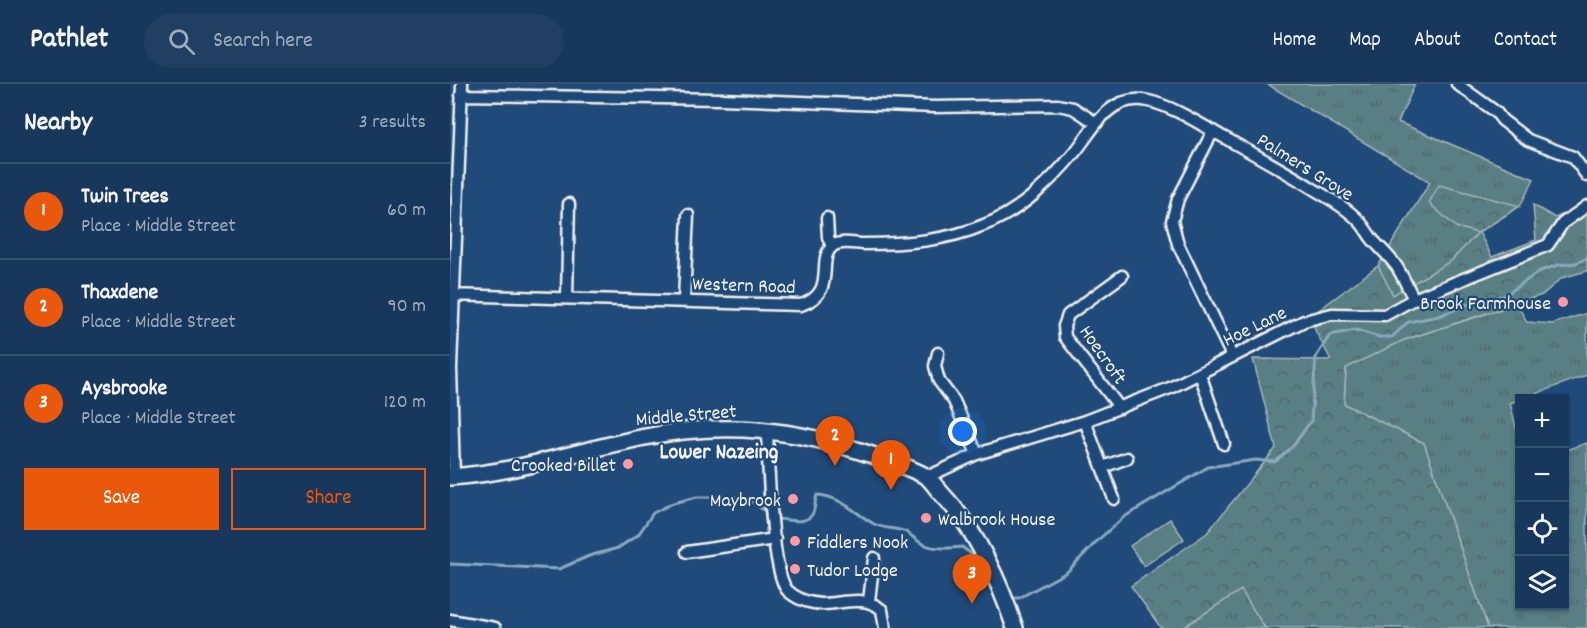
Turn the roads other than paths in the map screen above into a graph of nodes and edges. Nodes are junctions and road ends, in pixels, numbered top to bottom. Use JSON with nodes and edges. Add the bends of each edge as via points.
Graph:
{"nodes":[{"id":1,"x":1457,"y":84,"type":"edge"},
{"id":2,"x":461,"y":89,"type":"edge"},
{"id":3,"x":1096,"y":123,"type":"junction"},
{"id":4,"x":1213,"y":131,"type":"junction"},
{"id":5,"x":1587,"y":176,"type":"edge"},
{"id":6,"x":569,"y":204,"type":"dead end"},
{"id":7,"x":1587,"y":206,"type":"edge"},
{"id":8,"x":688,"y":215,"type":"dead end"},
{"id":9,"x":827,"y":218,"type":"dead end"},
{"id":10,"x":832,"y":247,"type":"junction"},
{"id":11,"x":1122,"y":276,"type":"dead end"},
{"id":12,"x":452,"y":295,"type":"edge"},
{"id":13,"x":567,"y":297,"type":"junction"},
{"id":14,"x":1414,"y":299,"type":"junction"},
{"id":15,"x":684,"y":300,"type":"junction"},
{"id":16,"x":938,"y":353,"type":"dead end"},
{"id":17,"x":1232,"y":356,"type":"junction"},
{"id":18,"x":1200,"y":374,"type":"junction"},
{"id":19,"x":1120,"y":408,"type":"junction"},
{"id":20,"x":1085,"y":421,"type":"junction"},
{"id":21,"x":767,"y":429,"type":"junction"},
{"id":22,"x":1224,"y":444,"type":"dead end"},
{"id":23,"x":977,"y":454,"type":"junction"},
{"id":24,"x":1127,"y":458,"type":"dead end"},
{"id":25,"x":1103,"y":467,"type":"junction"},
{"id":26,"x":452,"y":476,"type":"edge"},
{"id":27,"x":927,"y":477,"type":"junction"},
{"id":28,"x":1114,"y":499,"type":"dead end"},
{"id":29,"x":775,"y":540,"type":"junction"},
{"id":30,"x":687,"y":552,"type":"dead end"},
{"id":31,"x":874,"y":558,"type":"dead end"},
{"id":32,"x":869,"y":601,"type":"junction"},
{"id":33,"x":450,"y":620,"type":"edge"},
{"id":34,"x":495,"y":628,"type":"edge"},
{"id":35,"x":885,"y":628,"type":"edge"},
{"id":36,"x":1015,"y":628,"type":"edge"}],
"edges":[{"from":1,"to":5,"type":"street","via":[[1528,140],[1573,157]]},
{"from":2,"to":3,"type":"street","via":[[935,107],[1058,105],[1073,108]]},
{"from":2,"to":12,"type":"street"},
{"from":3,"to":4,"type":"street","name":"Palmers Grove","via":[[1113,107],[1134,100],[1164,106]]},
{"from":3,"to":10,"type":"street","via":[[1075,152],[1030,198],[984,226],[935,240],[841,243]]},
{"from":4,"to":14,"type":"street","name":"Palmers Grove","via":[[1347,210],[1396,266]]},
{"from":4,"to":17,"type":"street","via":[[1178,199],[1172,221],[1178,244]]},
{"from":6,"to":13,"type":"street"},
{"from":7,"to":14,"type":"street","name":"Hoe Lane","via":[[1563,224],[1548,245]]},
{"from":8,"to":15,"type":"street"},
{"from":9,"to":10,"type":"street"},
{"from":10,"to":15,"type":"street","name":"Western Road","via":[[820,293],[813,301],[801,305]]},
{"from":11,"to":19,"type":"street","name":"Hoecroft","via":[[1068,315],[1064,326],[1065,337]]},
{"from":12,"to":13,"type":"street","name":"Western Road"},
{"from":12,"to":26,"type":"street"},
{"from":13,"to":15,"type":"street","name":"Western Road"},
{"from":14,"to":17,"type":"street","name":"Hoe Lane","via":[[1385,315],[1332,314],[1304,321]]},
{"from":16,"to":23,"type":"street","via":[[935,366],[939,381],[954,401]]},
{"from":17,"to":18,"type":"street","name":"Hoe Lane"},
{"from":18,"to":19,"type":"street","name":"Hoe Lane"},
{"from":18,"to":22,"type":"street"},
{"from":19,"to":20,"type":"street","name":"Hoe Lane"},
{"from":20,"to":23,"type":"street","name":"Hoe Lane"},
{"from":20,"to":25,"type":"street"},
{"from":21,"to":26,"type":"street","name":"Middle Street","via":[[685,430],[495,472]]},
{"from":21,"to":27,"type":"street","name":"Middle Street","via":[[844,445]]},
{"from":21,"to":29,"type":"street"},
{"from":23,"to":27,"type":"street","name":"Hoe Lane"},
{"from":24,"to":25,"type":"street"},
{"from":25,"to":28,"type":"street"},
{"from":27,"to":36,"type":"street","name":"Middle Street","via":[[969,528]]},
{"from":29,"to":30,"type":"street"},
{"from":29,"to":32,"type":"street","via":[[782,579],[795,596],[819,604]]},
{"from":31,"to":32,"type":"street"},
{"from":32,"to":35,"type":"street","via":[[882,610]]},
{"from":33,"to":34,"type":"street"}]}
